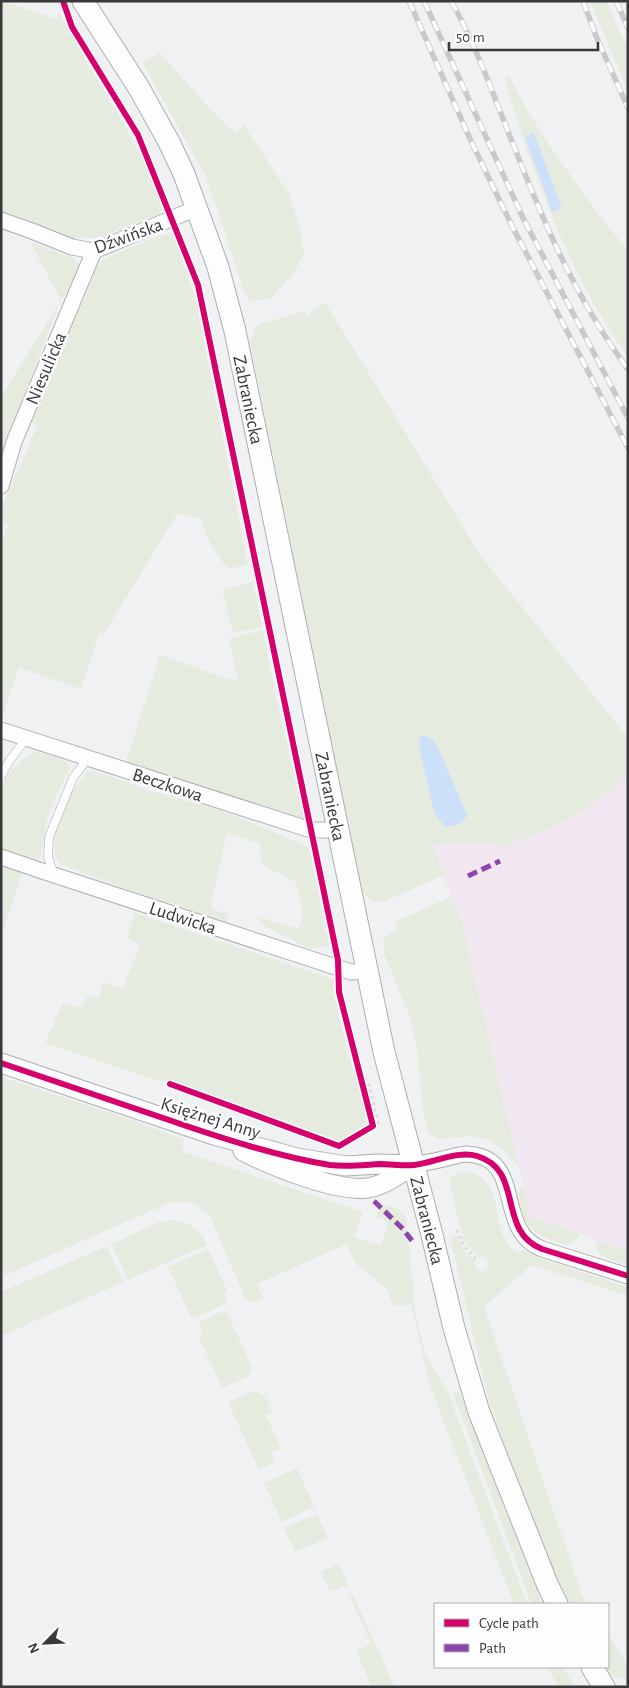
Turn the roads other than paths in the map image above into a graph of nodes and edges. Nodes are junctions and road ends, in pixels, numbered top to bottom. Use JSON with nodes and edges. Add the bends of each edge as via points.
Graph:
{"nodes":[{"id":1,"x":83,"y":1,"type":"edge"},
{"id":2,"x":197,"y":208,"type":"junction"},
{"id":3,"x":1,"y":220,"type":"edge"},
{"id":4,"x":94,"y":251,"type":"junction"},
{"id":5,"x":1,"y":486,"type":"edge"},
{"id":6,"x":1,"y":730,"type":"edge"},
{"id":7,"x":26,"y":739,"type":"junction"},
{"id":8,"x":88,"y":758,"type":"junction"},
{"id":9,"x":1,"y":776,"type":"edge"},
{"id":10,"x":336,"y":827,"type":"junction"},
{"id":11,"x":1,"y":857,"type":"edge"},
{"id":12,"x":54,"y":875,"type":"junction"},
{"id":13,"x":366,"y":971,"type":"junction"},
{"id":14,"x":1,"y":1063,"type":"edge"},
{"id":15,"x":413,"y":1165,"type":"junction"},
{"id":16,"x":628,"y":1276,"type":"edge"},
{"id":17,"x":556,"y":1603,"type":"edge"},
{"id":18,"x":593,"y":1668,"type":"edge"},
{"id":19,"x":604,"y":1687,"type":"edge"}],
"edges":[{"from":1,"to":2,"type":"main road","name":"Zabraniecka","via":[[169,142]]},
{"from":2,"to":4,"type":"street","name":"Dźwińska"},
{"from":2,"to":10,"type":"main road","name":"Zabraniecka","via":[[218,267],[235,331]]},
{"from":3,"to":4,"type":"street","name":"Dźwińska","via":[[72,247]]},
{"from":4,"to":5,"type":"street","name":"Niesulicka","via":[[14,442]]},
{"from":6,"to":7,"type":"street","name":"Beczkowa"},
{"from":7,"to":8,"type":"street","name":"Beczkowa"},
{"from":7,"to":9,"type":"lane"},
{"from":8,"to":10,"type":"street","name":"Beczkowa","via":[[312,830]]},
{"from":8,"to":12,"type":"lane","via":[[73,778],[49,837],[48,857]]},
{"from":10,"to":13,"type":"main road","name":"Zabraniecka"},
{"from":11,"to":12,"type":"street","name":"Ludwicka"},
{"from":12,"to":13,"type":"street","name":"Ludwicka","via":[[351,972]]},
{"from":13,"to":15,"type":"main road","name":"Zabraniecka"},
{"from":14,"to":15,"type":"street","name":"Księżnej Anny","via":[[214,1135],[269,1164],[346,1188],[368,1188],[386,1183]]},
{"from":15,"to":16,"type":"street","name":"Księżnej Anny","via":[[464,1154],[486,1160],[506,1182],[516,1225],[529,1242]]},
{"from":15,"to":17,"type":"main road","name":"Zabraniecka","via":[[479,1412]]},
{"from":18,"to":19,"type":"main road"}]}
